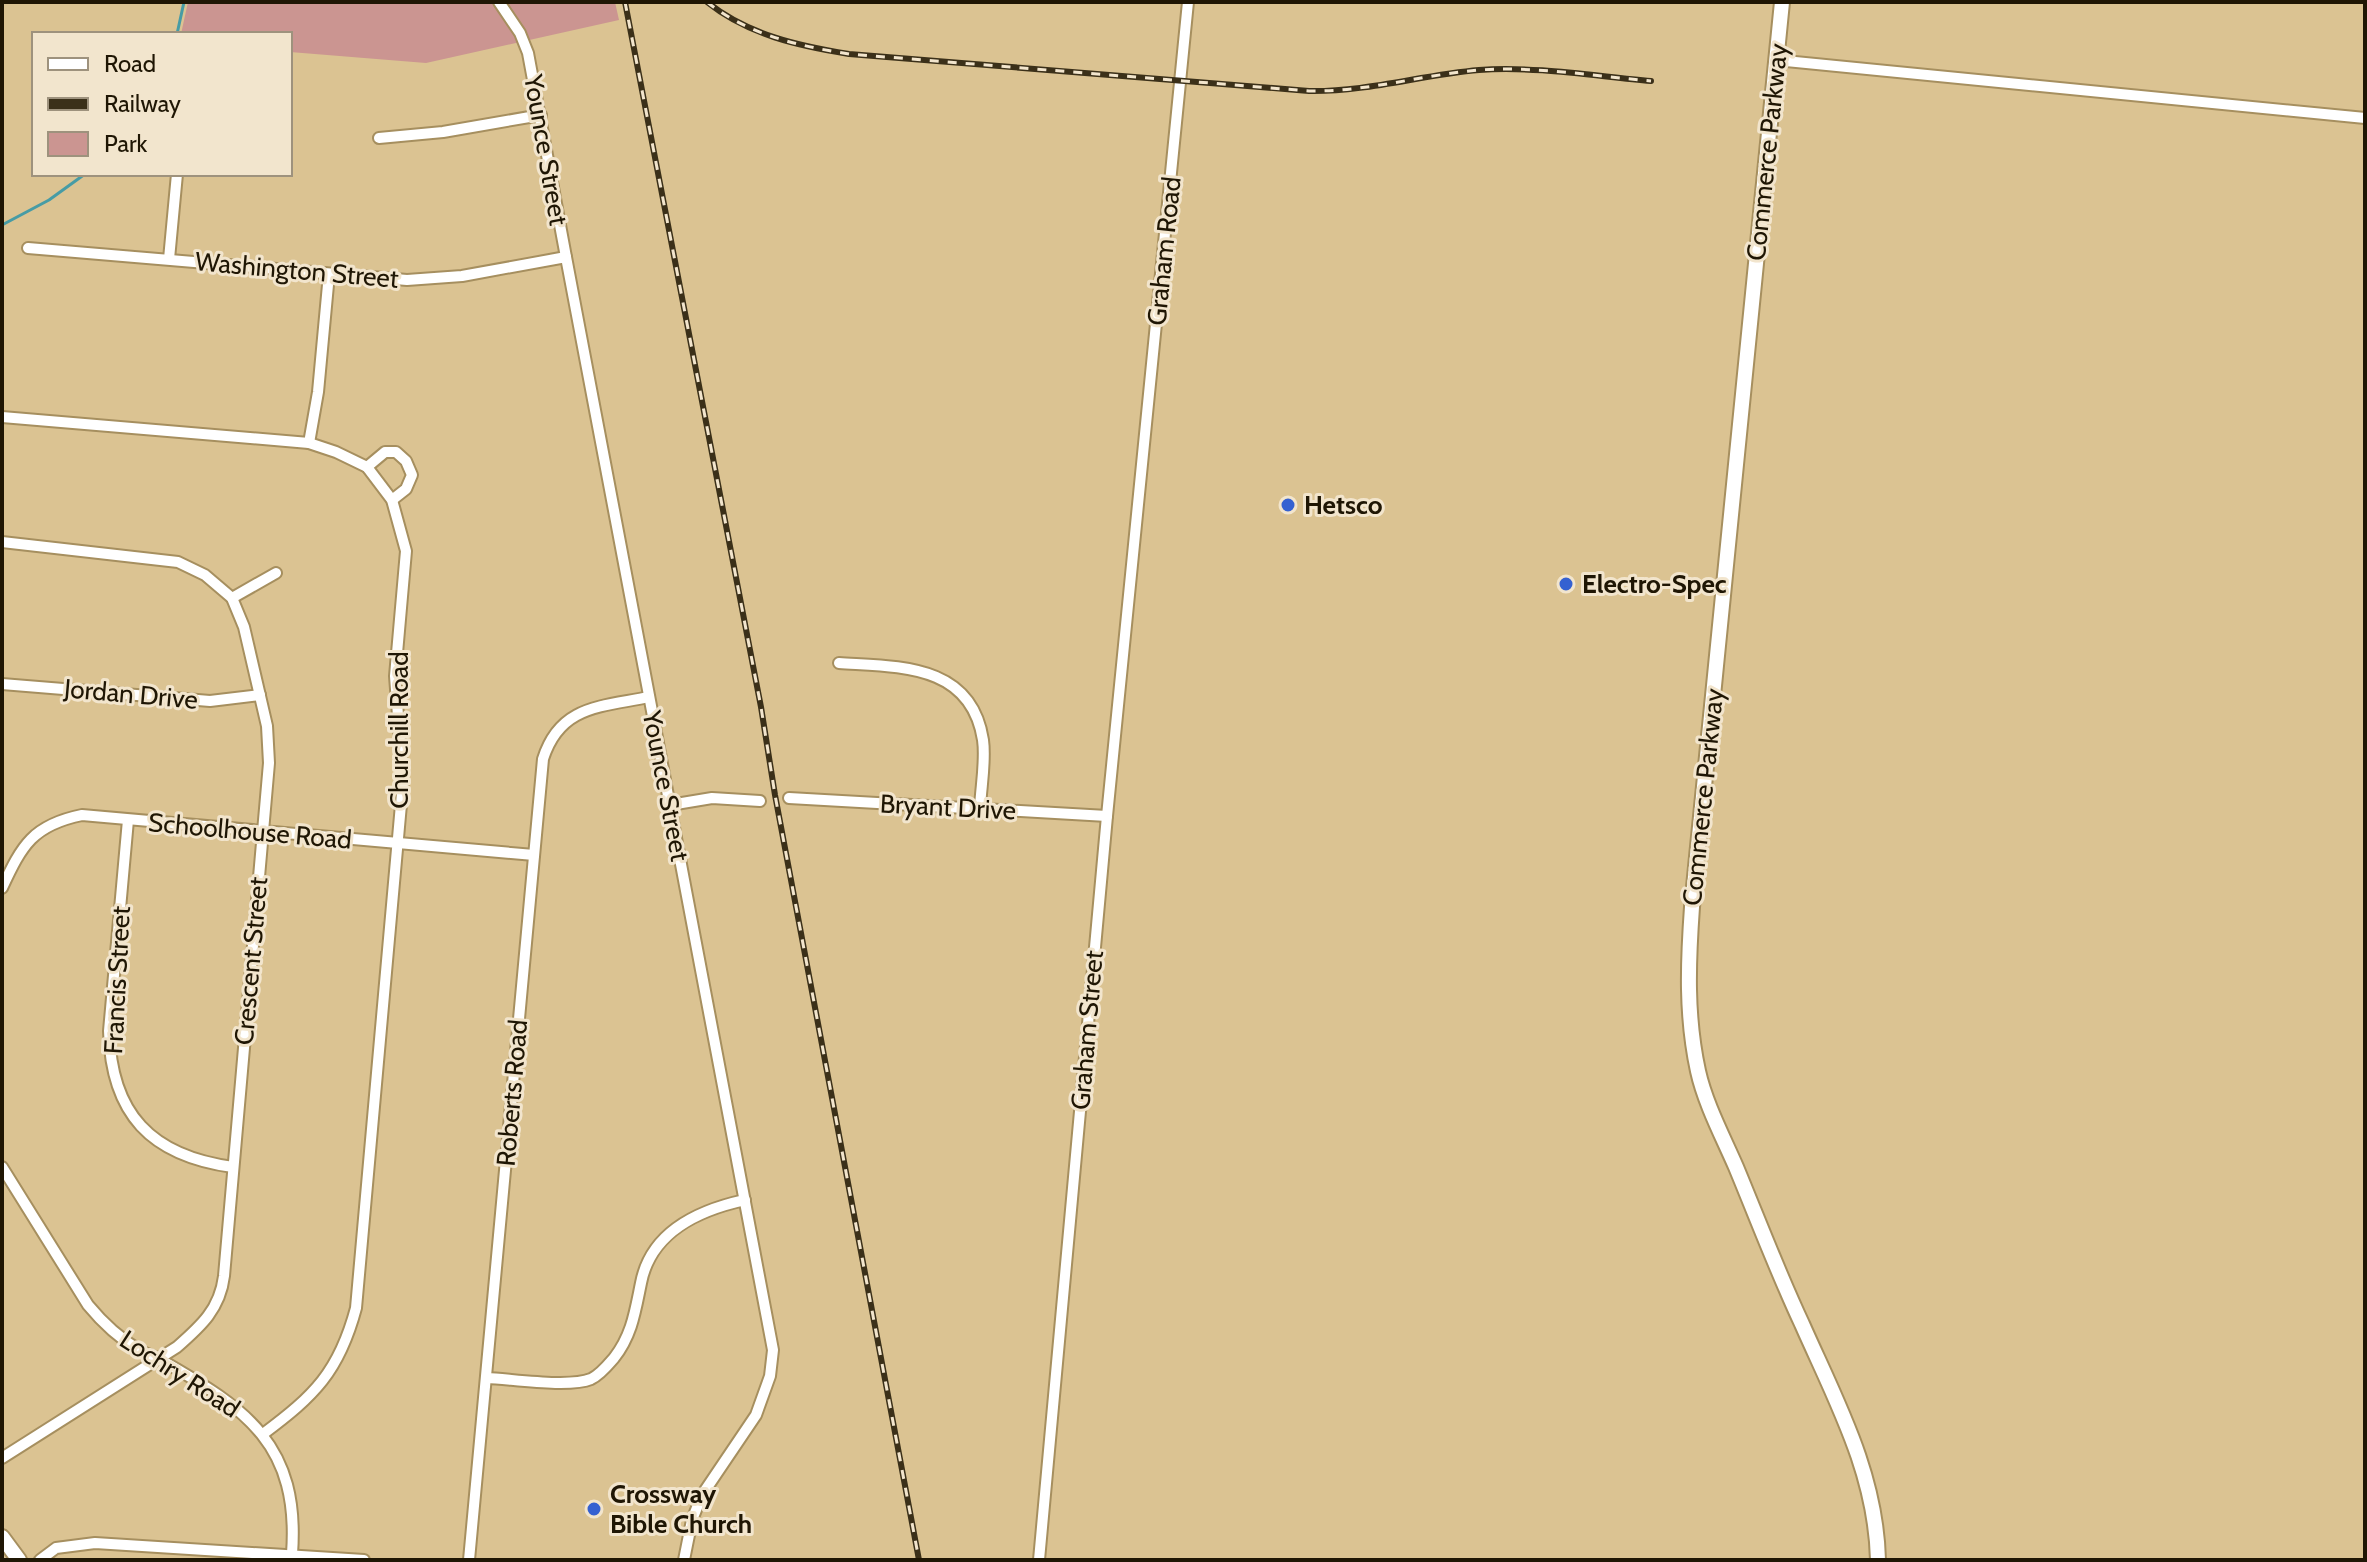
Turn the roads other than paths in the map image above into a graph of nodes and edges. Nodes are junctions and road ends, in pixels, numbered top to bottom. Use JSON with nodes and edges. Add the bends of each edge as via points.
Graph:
{"nodes":[{"id":1,"x":499,"y":2,"type":"edge"},
{"id":2,"x":1188,"y":2,"type":"edge"},
{"id":3,"x":1782,"y":2,"type":"edge"},
{"id":4,"x":1775,"y":60,"type":"junction"},
{"id":5,"x":541,"y":115,"type":"junction"},
{"id":6,"x":2365,"y":118,"type":"edge"},
{"id":7,"x":379,"y":138,"type":"dead end"},
{"id":8,"x":177,"y":176,"type":"edge"},
{"id":9,"x":28,"y":248,"type":"dead end"},
{"id":10,"x":566,"y":257,"type":"junction"},
{"id":11,"x":169,"y":259,"type":"junction"},
{"id":12,"x":329,"y":274,"type":"junction"},
{"id":13,"x":2,"y":417,"type":"edge"},
{"id":14,"x":309,"y":443,"type":"junction"},
{"id":15,"x":367,"y":467,"type":"junction"},
{"id":16,"x":392,"y":500,"type":"junction"},
{"id":17,"x":1140,"y":501,"type":"joint"},
{"id":18,"x":2,"y":542,"type":"edge"},
{"id":19,"x":276,"y":573,"type":"dead end"},
{"id":20,"x":232,"y":598,"type":"junction"},
{"id":21,"x":839,"y":663,"type":"dead end"},
{"id":22,"x":2,"y":684,"type":"edge"},
{"id":23,"x":260,"y":695,"type":"junction"},
{"id":24,"x":649,"y":697,"type":"junction"},
{"id":25,"x":789,"y":798,"type":"dead end"},
{"id":26,"x":760,"y":801,"type":"dead end"},
{"id":27,"x":670,"y":805,"type":"junction"},
{"id":28,"x":980,"y":808,"type":"junction"},
{"id":29,"x":1107,"y":816,"type":"junction"},
{"id":30,"x":128,"y":820,"type":"junction"},
{"id":31,"x":263,"y":831,"type":"junction"},
{"id":32,"x":396,"y":844,"type":"junction"},
{"id":33,"x":534,"y":855,"type":"junction"},
{"id":34,"x":2,"y":888,"type":"edge"},
{"id":35,"x":2,"y":1167,"type":"edge"},
{"id":36,"x":233,"y":1167,"type":"junction"},
{"id":37,"x":745,"y":1200,"type":"junction"},
{"id":38,"x":157,"y":1358,"type":"junction"},
{"id":39,"x":487,"y":1378,"type":"junction"},
{"id":40,"x":263,"y":1434,"type":"junction"},
{"id":41,"x":2,"y":1458,"type":"edge"},
{"id":42,"x":2,"y":1537,"type":"edge"},
{"id":43,"x":292,"y":1554,"type":"junction"},
{"id":44,"x":19,"y":1560,"type":"edge"},
{"id":45,"x":40,"y":1560,"type":"edge"},
{"id":46,"x":364,"y":1560,"type":"edge"},
{"id":47,"x":469,"y":1560,"type":"edge"},
{"id":48,"x":684,"y":1560,"type":"edge"},
{"id":49,"x":1039,"y":1560,"type":"edge"},
{"id":50,"x":1878,"y":1560,"type":"edge"}],
"edges":[{"from":1,"to":5,"type":"street","name":"Younce Street","via":[[523,40]]},
{"from":2,"to":17,"type":"street","name":"Graham Road"},
{"from":3,"to":4,"type":"street","name":"Commerce Parkway"},
{"from":4,"to":6,"type":"street"},
{"from":4,"to":50,"type":"street","name":"Commerce Parkway","via":[[1692,907],[1688,1009],[1698,1073],[1862,1460]]},
{"from":5,"to":7,"type":"street"},
{"from":5,"to":10,"type":"street","name":"Younce Street"},
{"from":8,"to":11,"type":"street"},
{"from":9,"to":11,"type":"street","name":"Washington Street"},
{"from":10,"to":12,"type":"street","name":"Washington Street","via":[[433,279]]},
{"from":10,"to":24,"type":"street","name":"Younce Street"},
{"from":11,"to":12,"type":"street","name":"Washington Street"},
{"from":12,"to":14,"type":"street"},
{"from":13,"to":14,"type":"street","name":"Churchill Road"},
{"from":14,"to":15,"type":"street","name":"Churchill Road"},
{"from":15,"to":16,"type":"street","name":"Churchill Road"},
{"from":15,"to":16,"type":"street","via":[[385,452],[396,452],[406,461],[412,475],[406,489]]},
{"from":16,"to":32,"type":"street","name":"Churchill Road","via":[[406,551],[395,676],[403,764]]},
{"from":17,"to":29,"type":"street","name":"Graham Street"},
{"from":18,"to":20,"type":"street","via":[[178,562],[205,575]]},
{"from":19,"to":20,"type":"street"},
{"from":20,"to":23,"type":"street","name":"Crescent Street"},
{"from":21,"to":28,"type":"street","via":[[917,669],[939,676],[959,692],[976,716],[983,742]]},
{"from":22,"to":23,"type":"street","name":"Jordan Drive","via":[[210,701]]},
{"from":23,"to":31,"type":"street","name":"Crescent Street","via":[[269,763]]},
{"from":24,"to":27,"type":"street","name":"Younce Street"},
{"from":24,"to":33,"type":"street","name":"Roberts Road","via":[[577,714],[555,730],[543,759]]},
{"from":25,"to":28,"type":"street","name":"Bryant Drive"},
{"from":26,"to":27,"type":"street","via":[[712,798]]},
{"from":27,"to":37,"type":"street","name":"Younce Street"},
{"from":28,"to":29,"type":"street","name":"Bryant Drive"},
{"from":29,"to":49,"type":"street","name":"Graham Street"},
{"from":30,"to":31,"type":"street","name":"Schoolhouse Road"},
{"from":30,"to":34,"type":"street","name":"Schoolhouse Road","via":[[82,815],[55,821],[24,845]]},
{"from":30,"to":36,"type":"street","name":"Francis Street","via":[[109,1031],[117,1089],[138,1122],[161,1143],[181,1155]]},
{"from":31,"to":32,"type":"street","name":"Schoolhouse Road"},
{"from":31,"to":36,"type":"street","name":"Crescent Street"},
{"from":32,"to":33,"type":"street","name":"Schoolhouse Road"},
{"from":32,"to":40,"type":"street","name":"Churchill Road","via":[[356,1308],[329,1374],[300,1407]]},
{"from":33,"to":39,"type":"street","name":"Roberts Road"},
{"from":35,"to":38,"type":"street","name":"Lochry Road","via":[[88,1305],[110,1328]]},
{"from":36,"to":38,"type":"street","name":"Crescent Street","via":[[219,1299],[202,1325]]},
{"from":37,"to":39,"type":"street","via":[[695,1214],[653,1251],[625,1344],[594,1378],[576,1383]]},
{"from":37,"to":48,"type":"street","name":"Younce Street","via":[[773,1350],[770,1376],[756,1415],[702,1495]]},
{"from":38,"to":40,"type":"street","name":"Lochry Road","via":[[223,1397]]},
{"from":38,"to":41,"type":"street","name":"Crescent Street"},
{"from":39,"to":47,"type":"street","name":"Roberts Road"},
{"from":40,"to":43,"type":"street","name":"Lochry Road","via":[[284,1471],[291,1498]]},
{"from":42,"to":44,"type":"street"},
{"from":43,"to":45,"type":"street","via":[[95,1543],[56,1548]]},
{"from":43,"to":46,"type":"street"}]}
